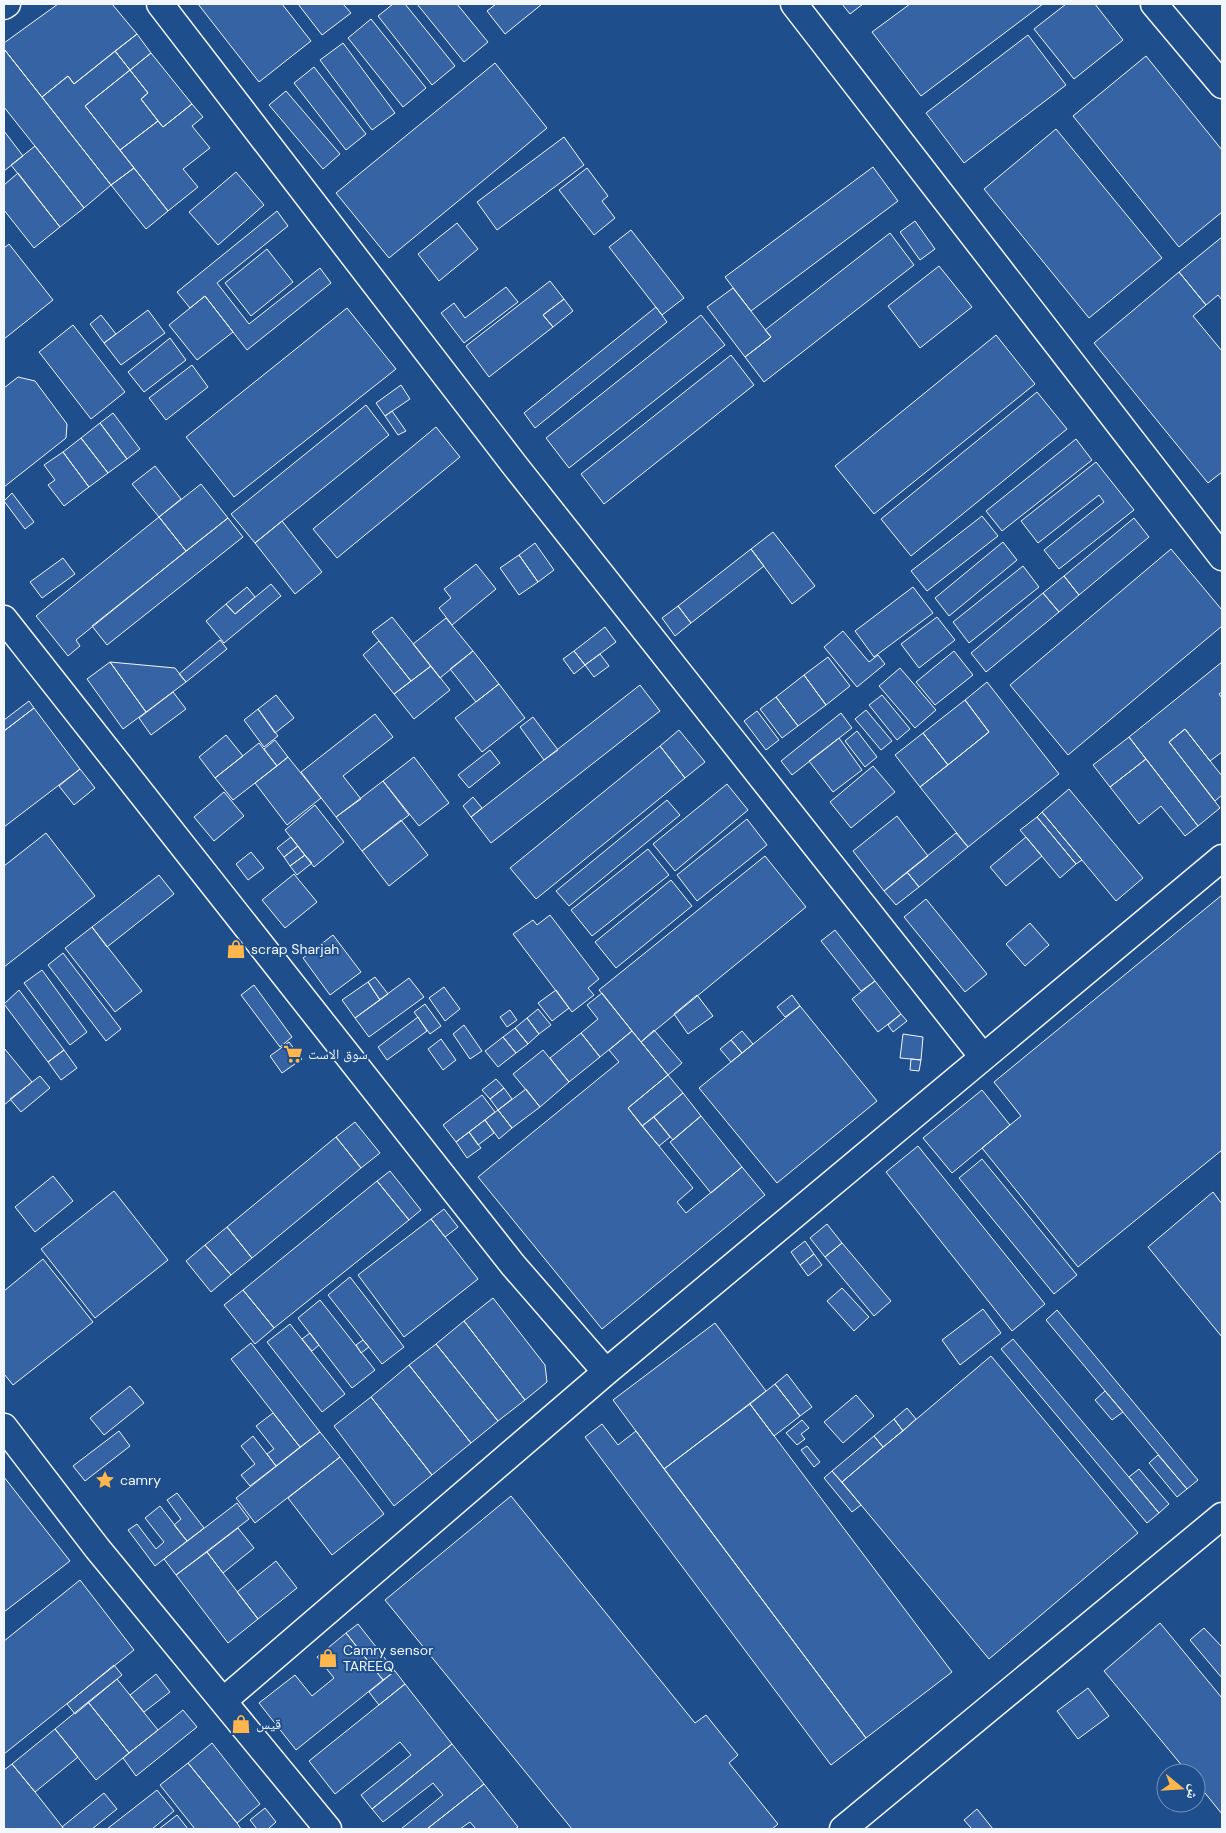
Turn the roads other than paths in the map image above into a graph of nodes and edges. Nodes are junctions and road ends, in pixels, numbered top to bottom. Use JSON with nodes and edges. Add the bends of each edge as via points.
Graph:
{"nodes":[{"id":1,"x":7,"y":4,"type":"edge"},
{"id":2,"x":160,"y":4,"type":"edge"},
{"id":3,"x":794,"y":4,"type":"edge"},
{"id":4,"x":1154,"y":4,"type":"edge"},
{"id":5,"x":4,"y":6,"type":"edge"},
{"id":6,"x":1222,"y":85,"type":"edge"},
{"id":7,"x":1222,"y":557,"type":"edge"},
{"id":8,"x":4,"y":619,"type":"edge"},
{"id":9,"x":1222,"y":858,"type":"edge"},
{"id":10,"x":983,"y":1057,"type":"junction"},
{"id":11,"x":606,"y":1372,"type":"junction"},
{"id":12,"x":4,"y":1427,"type":"edge"},
{"id":13,"x":1222,"y":1516,"type":"edge"},
{"id":14,"x":223,"y":1701,"type":"junction"},
{"id":15,"x":328,"y":1829,"type":"edge"},
{"id":16,"x":843,"y":1829,"type":"edge"}],
"edges":[{"from":1,"to":5,"type":"street"},
{"from":2,"to":10,"type":"street","via":[[516,467]]},
{"from":3,"to":7,"type":"street"},
{"from":4,"to":6,"type":"street"},
{"from":8,"to":11,"type":"street","via":[[513,1265]]},
{"from":9,"to":10,"type":"street"},
{"from":10,"to":11,"type":"street"},
{"from":11,"to":14,"type":"street"},
{"from":12,"to":14,"type":"street","via":[[97,1548]]},
{"from":13,"to":16,"type":"street"},
{"from":14,"to":15,"type":"street"}]}
